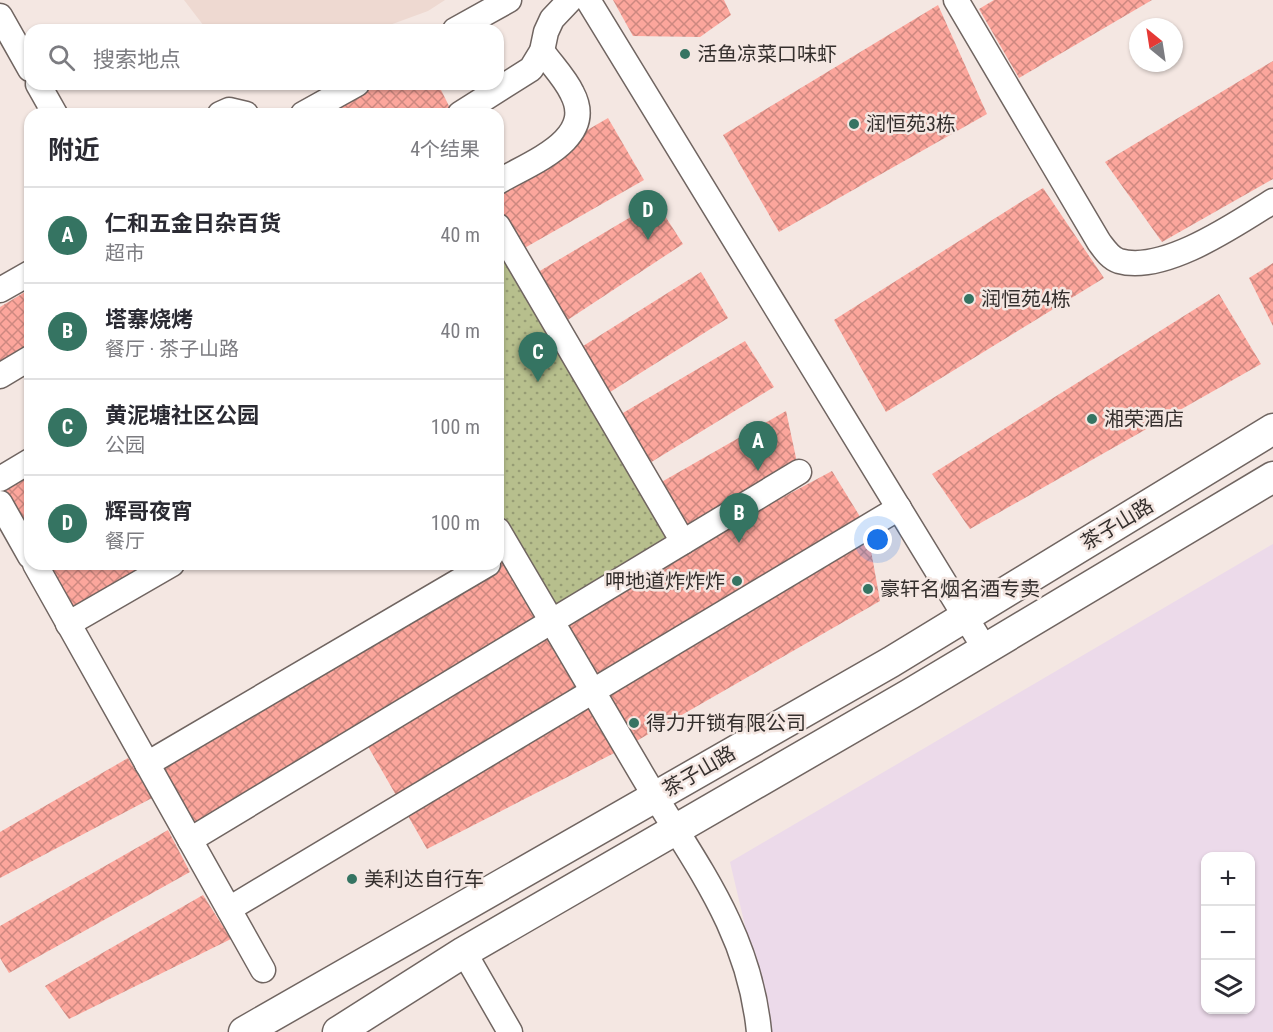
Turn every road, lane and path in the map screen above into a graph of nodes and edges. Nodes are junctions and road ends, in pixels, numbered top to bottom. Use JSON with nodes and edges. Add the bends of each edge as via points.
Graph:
{"nodes":[{"id":1,"x":509,"y":0,"type":"edge"},
{"id":2,"x":570,"y":0,"type":"edge"},
{"id":3,"x":588,"y":0,"type":"edge"},
{"id":4,"x":956,"y":0,"type":"edge"},
{"id":5,"x":0,"y":16,"type":"edge"},
{"id":6,"x":466,"y":24,"type":"edge"},
{"id":7,"x":542,"y":51,"type":"junction"},
{"id":8,"x":24,"y":58,"type":"edge"},
{"id":9,"x":504,"y":87,"type":"edge"},
{"id":10,"x":41,"y":90,"type":"edge"},
{"id":11,"x":346,"y":90,"type":"edge"},
{"id":12,"x":499,"y":90,"type":"edge"},
{"id":13,"x":52,"y":108,"type":"edge"},
{"id":14,"x":314,"y":108,"type":"edge"},
{"id":15,"x":470,"y":108,"type":"edge"},
{"id":16,"x":504,"y":178,"type":"edge"},
{"id":17,"x":1273,"y":201,"type":"edge"},
{"id":18,"x":504,"y":236,"type":"edge"},
{"id":19,"x":24,"y":276,"type":"edge"},
{"id":20,"x":0,"y":290,"type":"edge"},
{"id":21,"x":24,"y":362,"type":"edge"},
{"id":22,"x":0,"y":376,"type":"edge"},
{"id":23,"x":1273,"y":429,"type":"edge"},
{"id":24,"x":24,"y":465,"type":"edge"},
{"id":25,"x":799,"y":472,"type":"dead end"},
{"id":26,"x":1273,"y":477,"type":"edge"},
{"id":27,"x":0,"y":479,"type":"edge"},
{"id":28,"x":0,"y":503,"type":"edge"},
{"id":29,"x":899,"y":508,"type":"junction"},
{"id":30,"x":682,"y":542,"type":"junction"},
{"id":31,"x":24,"y":545,"type":"edge"},
{"id":32,"x":504,"y":554,"type":"edge"},
{"id":33,"x":37,"y":570,"type":"edge"},
{"id":34,"x":161,"y":570,"type":"edge"},
{"id":35,"x":478,"y":570,"type":"edge"},
{"id":36,"x":965,"y":617,"type":"junction"},
{"id":37,"x":552,"y":621,"type":"junction"},
{"id":38,"x":68,"y":624,"type":"junction"},
{"id":39,"x":985,"y":649,"type":"junction"},
{"id":40,"x":593,"y":691,"type":"junction"},
{"id":41,"x":147,"y":764,"type":"junction"},
{"id":42,"x":655,"y":796,"type":"junction"},
{"id":43,"x":675,"y":830,"type":"junction"},
{"id":44,"x":190,"y":840,"type":"junction"},
{"id":45,"x":229,"y":909,"type":"junction"},
{"id":46,"x":464,"y":952,"type":"junction"},
{"id":47,"x":263,"y":970,"type":"dead end"},
{"id":48,"x":244,"y":1032,"type":"edge"},
{"id":49,"x":338,"y":1032,"type":"edge"},
{"id":50,"x":510,"y":1032,"type":"edge"},
{"id":51,"x":759,"y":1032,"type":"edge"}],
"edges":[{"from":1,"to":6,"type":"street"},
{"from":2,"to":7,"type":"street","via":[[552,19]]},
{"from":3,"to":29,"type":"street"},
{"from":4,"to":17,"type":"street","via":[[1099,242],[1118,261],[1155,261],[1205,243]]},
{"from":5,"to":8,"type":"street"},
{"from":7,"to":9,"type":"street","via":[[531,69]]},
{"from":7,"to":16,"type":"street","via":[[572,93],[579,117],[565,142]]},
{"from":10,"to":13,"type":"street"},
{"from":11,"to":14,"type":"street"},
{"from":12,"to":15,"type":"street"},
{"from":18,"to":30,"type":"street"},
{"from":19,"to":20,"type":"street"},
{"from":21,"to":22,"type":"street"},
{"from":23,"to":36,"type":"main road","name":"茶子山路"},
{"from":24,"to":27,"type":"street"},
{"from":25,"to":30,"type":"street"},
{"from":26,"to":39,"type":"main road","name":"茶子山路"},
{"from":28,"to":31,"type":"street"},
{"from":29,"to":36,"type":"street"},
{"from":29,"to":40,"type":"street"},
{"from":30,"to":37,"type":"street"},
{"from":32,"to":37,"type":"street"},
{"from":33,"to":38,"type":"street"},
{"from":34,"to":38,"type":"street"},
{"from":35,"to":41,"type":"street"},
{"from":36,"to":39,"type":"street"},
{"from":36,"to":42,"type":"main road","name":"茶子山路"},
{"from":37,"to":40,"type":"street"},
{"from":37,"to":44,"type":"street"},
{"from":38,"to":41,"type":"street"},
{"from":39,"to":43,"type":"main road","name":"茶子山路"},
{"from":40,"to":42,"type":"street"},
{"from":40,"to":45,"type":"street"},
{"from":41,"to":44,"type":"street"},
{"from":42,"to":43,"type":"street"},
{"from":42,"to":48,"type":"main road","name":"茶子山路"},
{"from":43,"to":46,"type":"main road","name":"茶子山路"},
{"from":43,"to":51,"type":"street","via":[[732,924]]},
{"from":44,"to":45,"type":"street"},
{"from":45,"to":47,"type":"street"},
{"from":46,"to":49,"type":"main road","name":"茶子山路"},
{"from":46,"to":50,"type":"street"}]}
